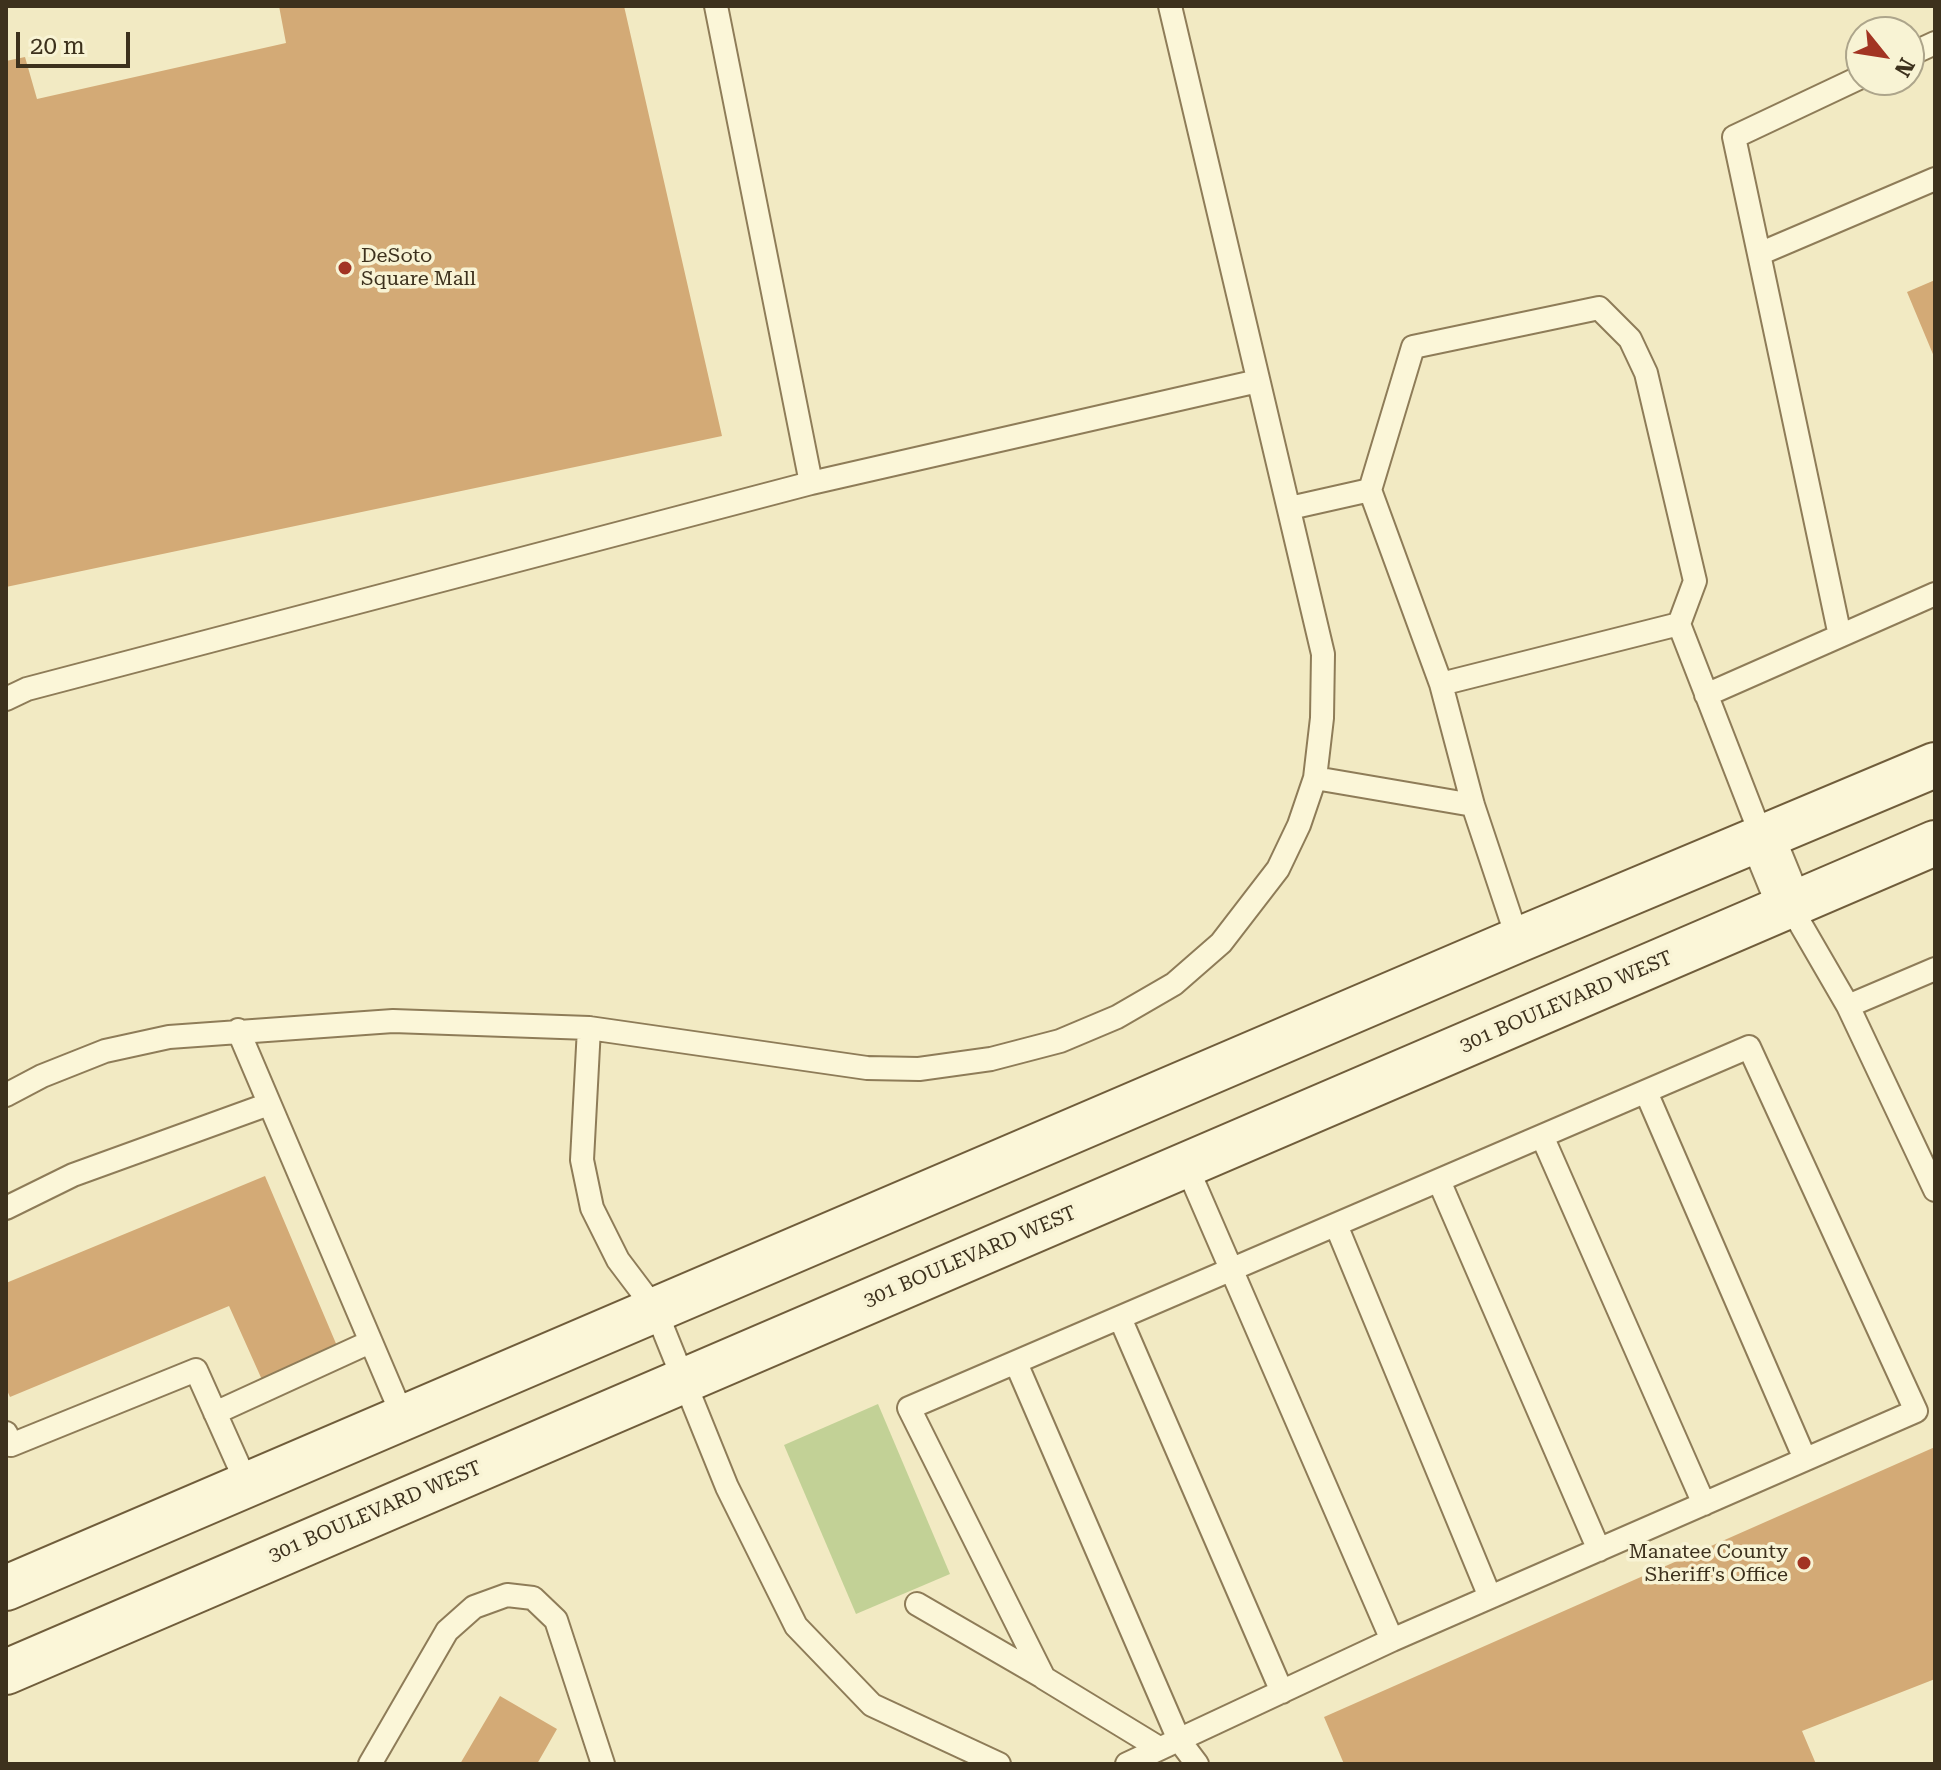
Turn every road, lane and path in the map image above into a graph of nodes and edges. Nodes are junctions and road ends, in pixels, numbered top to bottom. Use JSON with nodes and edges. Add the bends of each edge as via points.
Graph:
{"nodes":[{"id":1,"x":716,"y":6,"type":"edge"},
{"id":2,"x":1170,"y":6,"type":"edge"},
{"id":3,"x":1845,"y":85,"type":"edge"},
{"id":4,"x":1935,"y":179,"type":"edge"},
{"id":5,"x":1759,"y":254,"type":"junction"},
{"id":6,"x":1258,"y":381,"type":"junction"},
{"id":7,"x":811,"y":483,"type":"junction"},
{"id":8,"x":1370,"y":490,"type":"junction"},
{"id":9,"x":1290,"y":508,"type":"junction"},
{"id":10,"x":1935,"y":594,"type":"edge"},
{"id":11,"x":1679,"y":624,"type":"junction"},
{"id":12,"x":1840,"y":636,"type":"junction"},
{"id":13,"x":1441,"y":684,"type":"junction"},
{"id":14,"x":1706,"y":695,"type":"junction"},
{"id":15,"x":6,"y":699,"type":"edge"},
{"id":16,"x":1935,"y":765,"type":"edge"},
{"id":17,"x":1315,"y":778,"type":"junction"},
{"id":18,"x":1473,"y":805,"type":"junction"},
{"id":19,"x":1763,"y":840,"type":"junction"},
{"id":20,"x":1935,"y":843,"type":"edge"},
{"id":21,"x":1790,"y":906,"type":"junction"},
{"id":22,"x":1518,"y":940,"type":"junction"},
{"id":23,"x":1935,"y":969,"type":"edge"},
{"id":24,"x":1848,"y":1006,"type":"junction"},
{"id":25,"x":589,"y":1028,"type":"junction"},
{"id":26,"x":238,"y":1030,"type":"junction"},
{"id":27,"x":1646,"y":1092,"type":"junction"},
{"id":28,"x":6,"y":1095,"type":"edge"},
{"id":29,"x":269,"y":1104,"type":"junction"},
{"id":30,"x":1542,"y":1136,"type":"junction"},
{"id":31,"x":1186,"y":1165,"type":"junction"},
{"id":32,"x":1439,"y":1181,"type":"junction"},
{"id":33,"x":1935,"y":1190,"type":"edge"},
{"id":34,"x":6,"y":1208,"type":"edge"},
{"id":35,"x":1336,"y":1225,"type":"junction"},
{"id":36,"x":1232,"y":1270,"type":"junction"},
{"id":37,"x":655,"y":1309,"type":"junction"},
{"id":38,"x":1120,"y":1318,"type":"junction"},
{"id":39,"x":370,"y":1342,"type":"junction"},
{"id":40,"x":1016,"y":1363,"type":"junction"},
{"id":41,"x":685,"y":1379,"type":"junction"},
{"id":42,"x":1926,"y":1407,"type":"edge"},
{"id":43,"x":215,"y":1413,"type":"junction"},
{"id":44,"x":403,"y":1417,"type":"junction"},
{"id":45,"x":6,"y":1433,"type":"edge"},
{"id":46,"x":1805,"y":1459,"type":"junction"},
{"id":47,"x":247,"y":1484,"type":"junction"},
{"id":48,"x":1704,"y":1504,"type":"junction"},
{"id":49,"x":1599,"y":1550,"type":"junction"},
{"id":50,"x":6,"y":1588,"type":"edge"},
{"id":51,"x":1490,"y":1597,"type":"junction"},
{"id":52,"x":917,"y":1604,"type":"dead end"},
{"id":53,"x":1392,"y":1640,"type":"junction"},
{"id":54,"x":6,"y":1672,"type":"edge"},
{"id":55,"x":1044,"y":1678,"type":"junction"},
{"id":56,"x":1282,"y":1692,"type":"junction"},
{"id":57,"x":1169,"y":1744,"type":"junction"},
{"id":58,"x":370,"y":1764,"type":"edge"},
{"id":59,"x":603,"y":1764,"type":"edge"},
{"id":60,"x":999,"y":1764,"type":"edge"},
{"id":61,"x":1127,"y":1764,"type":"edge"},
{"id":62,"x":1197,"y":1764,"type":"edge"}],
"edges":[{"from":1,"to":7,"type":"lane"},
{"from":2,"to":6,"type":"lane"},
{"from":3,"to":5,"type":"lane","via":[[1734,137]]},
{"from":4,"to":5,"type":"lane"},
{"from":5,"to":12,"type":"lane"},
{"from":6,"to":7,"type":"lane"},
{"from":6,"to":9,"type":"lane"},
{"from":7,"to":15,"type":"lane","via":[[27,689]]},
{"from":8,"to":9,"type":"lane"},
{"from":8,"to":11,"type":"lane","via":[[1413,347],[1599,308],[1630,339],[1646,373],[1695,581]]},
{"from":8,"to":13,"type":"lane"},
{"from":9,"to":17,"type":"lane","via":[[1323,654]]},
{"from":10,"to":12,"type":"lane"},
{"from":11,"to":13,"type":"lane"},
{"from":11,"to":14,"type":"lane"},
{"from":12,"to":14,"type":"lane"},
{"from":13,"to":18,"type":"lane"},
{"from":14,"to":19,"type":"lane"},
{"from":16,"to":19,"type":"main road"},
{"from":17,"to":18,"type":"lane"},
{"from":17,"to":25,"type":"lane","via":[[1278,869],[1221,943],[1174,984],[1117,1017],[1060,1041],[991,1059],[919,1069],[867,1068]]},
{"from":18,"to":22,"type":"lane"},
{"from":19,"to":21,"type":"main road"},
{"from":19,"to":22,"type":"main road"},
{"from":20,"to":21,"type":"main road","name":"301 BOULEVARD WEST"},
{"from":21,"to":24,"type":"lane"},
{"from":21,"to":31,"type":"main road","name":"301 BOULEVARD WEST"},
{"from":22,"to":37,"type":"main road"},
{"from":23,"to":24,"type":"lane"},
{"from":24,"to":33,"type":"lane"},
{"from":25,"to":26,"type":"lane","via":[[393,1021]]},
{"from":25,"to":37,"type":"lane","via":[[582,1133],[586,1187],[618,1260]]},
{"from":26,"to":28,"type":"lane","via":[[105,1051]]},
{"from":26,"to":29,"type":"lane"},
{"from":27,"to":30,"type":"lane"},
{"from":27,"to":42,"type":"lane","via":[[1749,1047]]},
{"from":27,"to":46,"type":"lane"},
{"from":29,"to":34,"type":"lane","via":[[73,1175]]},
{"from":29,"to":39,"type":"lane"},
{"from":30,"to":32,"type":"lane"},
{"from":30,"to":48,"type":"lane"},
{"from":31,"to":36,"type":"lane"},
{"from":31,"to":41,"type":"main road","name":"301 BOULEVARD WEST"},
{"from":32,"to":35,"type":"lane"},
{"from":32,"to":49,"type":"lane"},
{"from":35,"to":36,"type":"lane"},
{"from":35,"to":51,"type":"lane"},
{"from":36,"to":38,"type":"lane"},
{"from":36,"to":53,"type":"lane"},
{"from":37,"to":41,"type":"lane"},
{"from":37,"to":44,"type":"main road"},
{"from":38,"to":40,"type":"lane"},
{"from":38,"to":56,"type":"lane"},
{"from":39,"to":43,"type":"lane"},
{"from":39,"to":44,"type":"lane"},
{"from":40,"to":55,"type":"lane","via":[[909,1408]]},
{"from":40,"to":57,"type":"lane"},
{"from":41,"to":54,"type":"main road","name":"301 BOULEVARD WEST"},
{"from":41,"to":60,"type":"lane","via":[[727,1487],[796,1626],[872,1705]]},
{"from":42,"to":46,"type":"lane"},
{"from":43,"to":45,"type":"lane","via":[[196,1370],[11,1445]]},
{"from":43,"to":47,"type":"lane"},
{"from":44,"to":47,"type":"main road"},
{"from":46,"to":48,"type":"lane"},
{"from":47,"to":50,"type":"main road"},
{"from":48,"to":49,"type":"lane"},
{"from":49,"to":51,"type":"lane"},
{"from":51,"to":53,"type":"lane"},
{"from":52,"to":55,"type":"lane"},
{"from":53,"to":56,"type":"lane"},
{"from":55,"to":57,"type":"lane"},
{"from":56,"to":57,"type":"lane"},
{"from":57,"to":61,"type":"lane"},
{"from":57,"to":62,"type":"lane"},
{"from":58,"to":59,"type":"lane","via":[[447,1631],[474,1607],[507,1595],[533,1598],[556,1620]]}]}
